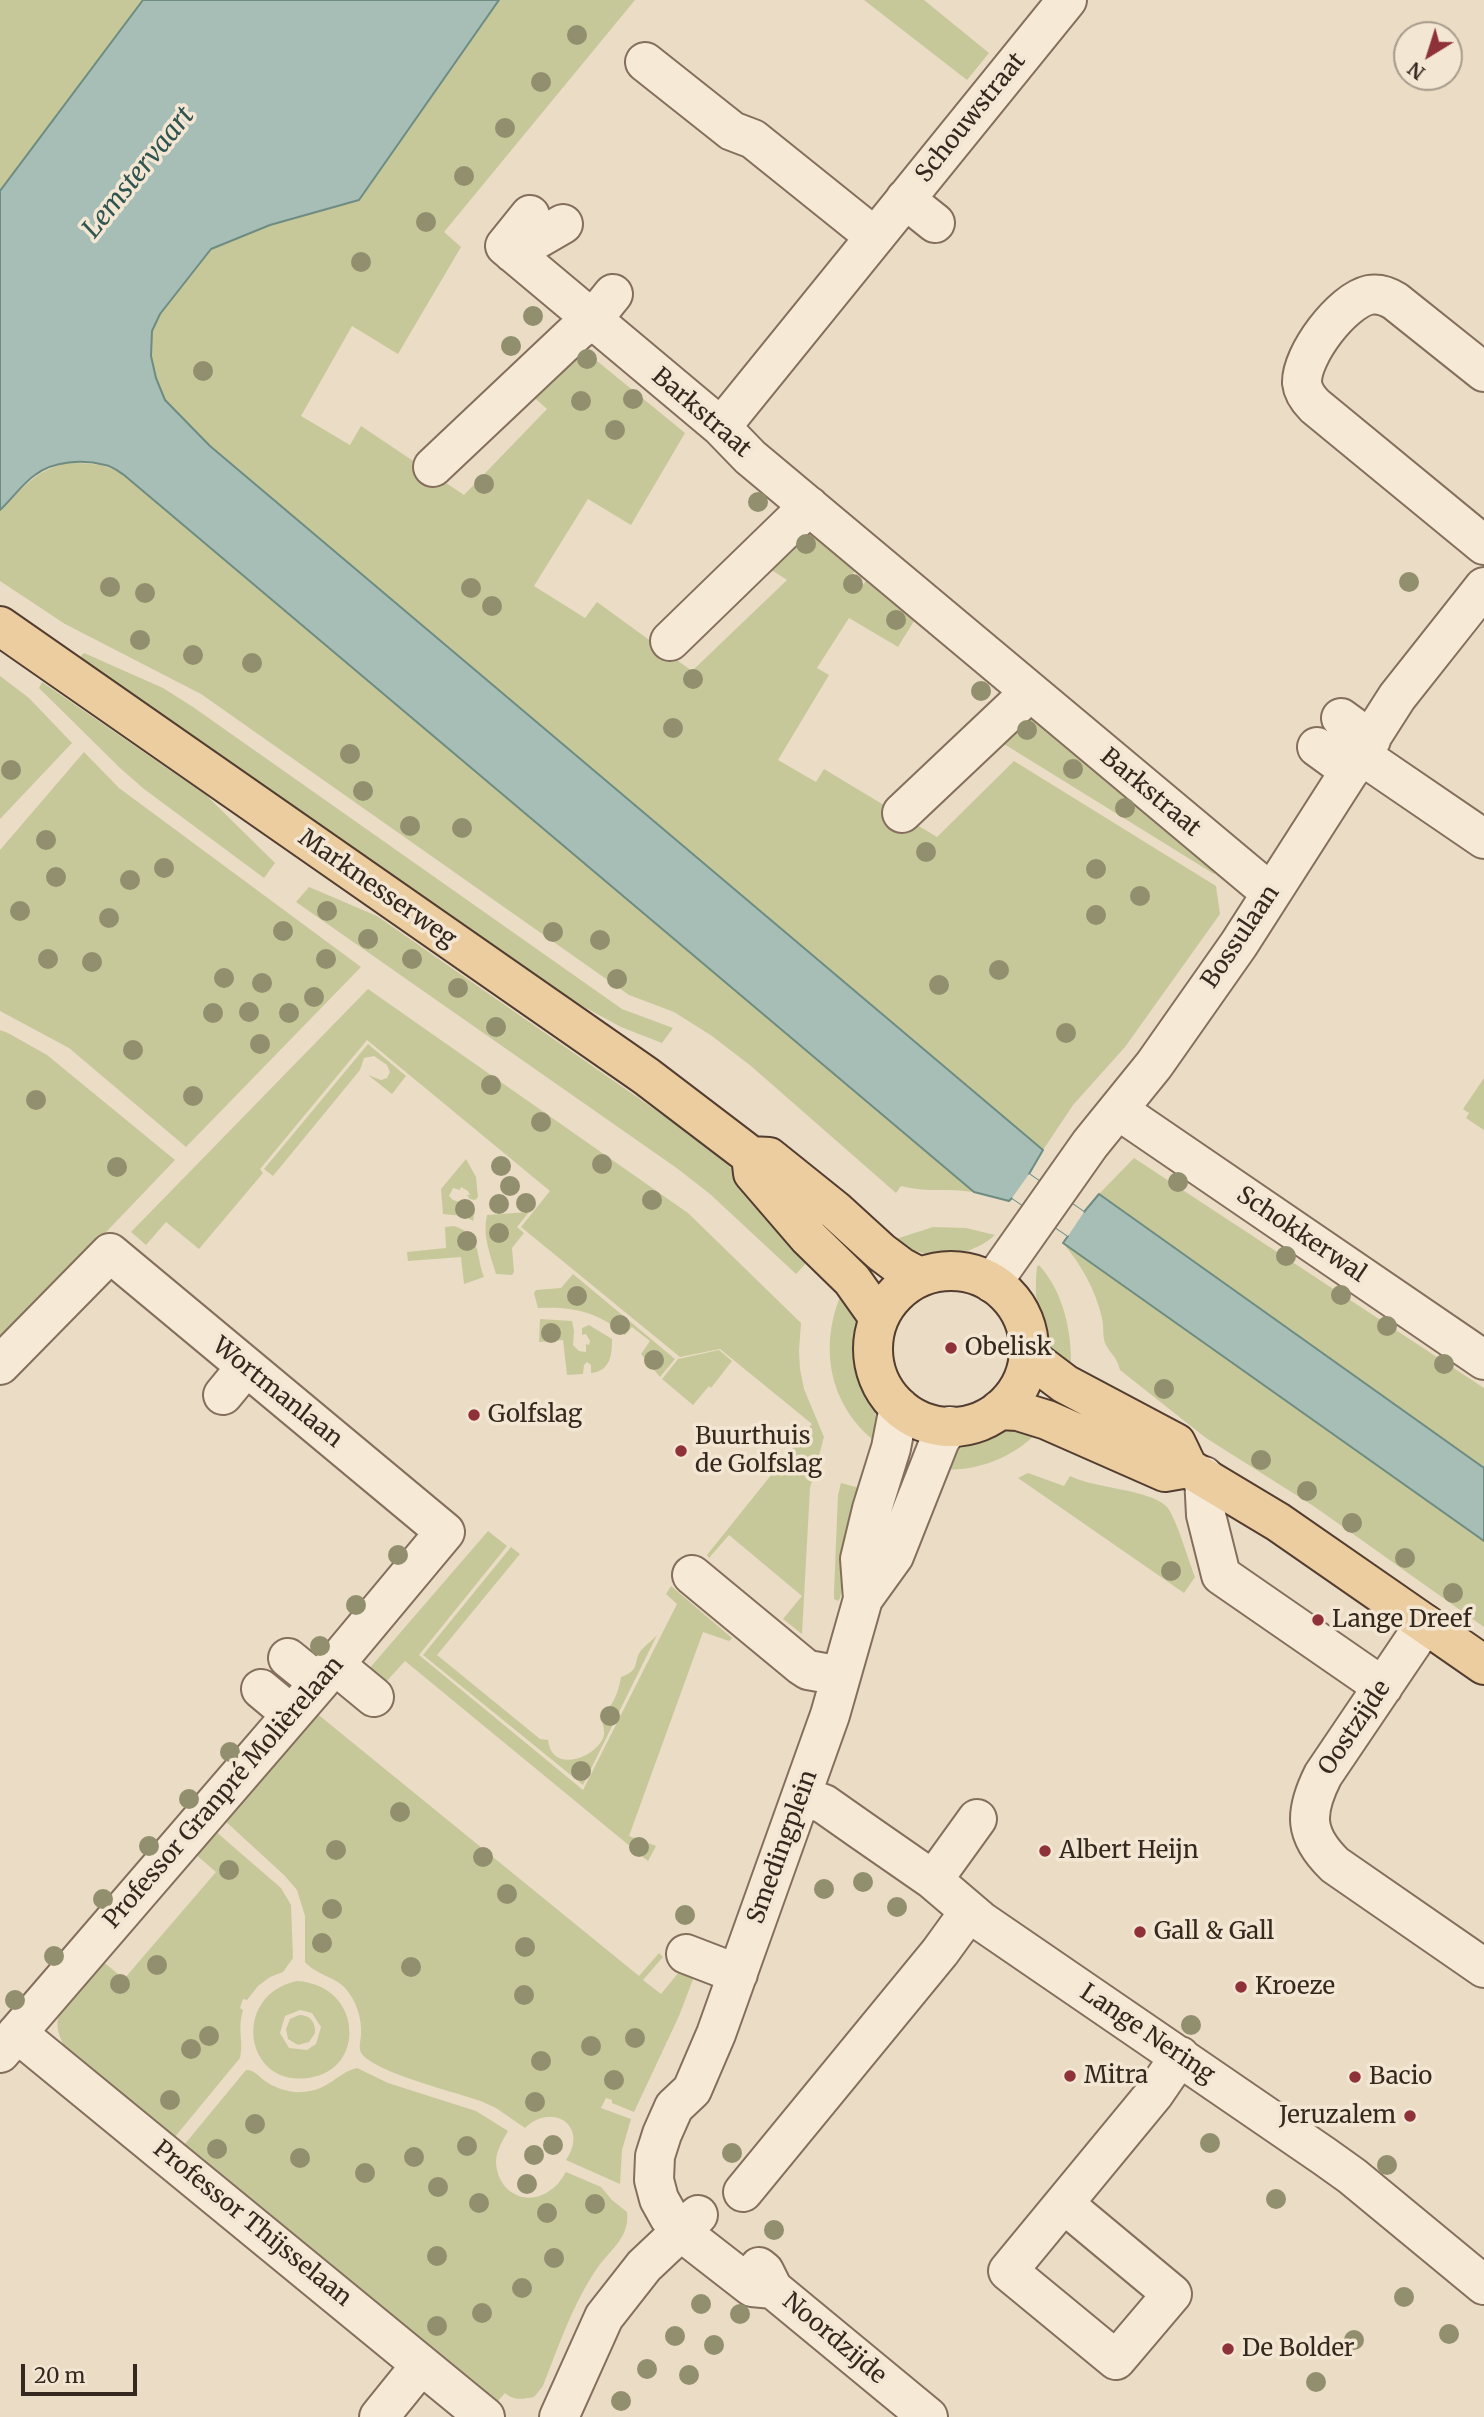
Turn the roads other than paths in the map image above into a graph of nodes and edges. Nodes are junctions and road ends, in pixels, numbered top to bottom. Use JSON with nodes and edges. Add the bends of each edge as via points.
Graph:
{"nodes":[{"id":1,"x":1067,"y":0,"type":"edge"},
{"id":2,"x":646,"y":62,"type":"dead end"},
{"id":3,"x":905,"y":199,"type":"junction"},
{"id":4,"x":547,"y":220,"type":"dead end"},
{"id":5,"x":935,"y":223,"type":"dead end"},
{"id":6,"x":875,"y":237,"type":"junction"},
{"id":7,"x":603,"y":307,"type":"junction"},
{"id":8,"x":1484,"y":372,"type":"edge"},
{"id":9,"x":721,"y":427,"type":"junction"},
{"id":10,"x":433,"y":467,"type":"dead end"},
{"id":11,"x":809,"y":506,"type":"junction"},
{"id":12,"x":1484,"y":545,"type":"edge"},
{"id":13,"x":1484,"y":587,"type":"edge"},
{"id":14,"x":0,"y":626,"type":"edge"},
{"id":15,"x":670,"y":640,"type":"dead end"},
{"id":16,"x":1030,"y":692,"type":"junction"},
{"id":17,"x":1356,"y":746,"type":"junction"},
{"id":18,"x":1317,"y":747,"type":"dead end"},
{"id":19,"x":902,"y":813,"type":"dead end"},
{"id":20,"x":1484,"y":839,"type":"edge"},
{"id":21,"x":1271,"y":893,"type":"junction"},
{"id":22,"x":1118,"y":1110,"type":"junction"},
{"id":23,"x":751,"y":1156,"type":"junction"},
{"id":24,"x":920,"y":1277,"type":"junction"},
{"id":25,"x":992,"y":1283,"type":"junction"},
{"id":26,"x":879,"y":1318,"type":"junction"},
{"id":27,"x":1028,"y":1356,"type":"junction"},
{"id":28,"x":1484,"y":1360,"type":"edge"},
{"id":29,"x":0,"y":1365,"type":"edge"},
{"id":30,"x":899,"y":1407,"type":"junction"},
{"id":31,"x":999,"y":1410,"type":"junction"},
{"id":32,"x":950,"y":1426,"type":"junction"},
{"id":33,"x":1196,"y":1472,"type":"junction"},
{"id":34,"x":446,"y":1532,"type":"joint"},
{"id":35,"x":692,"y":1575,"type":"dead end"},
{"id":36,"x":863,"y":1599,"type":"junction"},
{"id":37,"x":1425,"y":1624,"type":"junction"},
{"id":38,"x":288,"y":1658,"type":"dead end"},
{"id":39,"x":1484,"y":1665,"type":"edge"},
{"id":40,"x":327,"y":1673,"type":"junction"},
{"id":41,"x":841,"y":1676,"type":"junction"},
{"id":42,"x":1383,"y":1686,"type":"junction"},
{"id":43,"x":261,"y":1689,"type":"dead end"},
{"id":44,"x":374,"y":1697,"type":"dead end"},
{"id":45,"x":291,"y":1714,"type":"junction"},
{"id":46,"x":802,"y":1796,"type":"junction"},
{"id":47,"x":977,"y":1819,"type":"dead end"},
{"id":48,"x":933,"y":1880,"type":"junction"},
{"id":49,"x":969,"y":1912,"type":"junction"},
{"id":50,"x":686,"y":1954,"type":"dead end"},
{"id":51,"x":1484,"y":1968,"type":"edge"},
{"id":52,"x":738,"y":1974,"type":"junction"},
{"id":53,"x":8,"y":2043,"type":"edge"},
{"id":54,"x":1180,"y":2056,"type":"junction"},
{"id":55,"x":743,"y":2192,"type":"dead end"},
{"id":56,"x":1063,"y":2204,"type":"dead end"},
{"id":57,"x":690,"y":2223,"type":"junction"},
{"id":58,"x":1484,"y":2285,"type":"edge"},
{"id":59,"x":421,"y":2365,"type":"junction"},
{"id":60,"x":379,"y":2417,"type":"edge"},
{"id":61,"x":485,"y":2417,"type":"edge"},
{"id":62,"x":559,"y":2417,"type":"edge"},
{"id":63,"x":928,"y":2417,"type":"edge"}],
"edges":[{"from":1,"to":3,"type":"street","name":"Schouwstraat"},
{"from":2,"to":6,"type":"street","via":[[732,131],[753,139]]},
{"from":3,"to":5,"type":"street"},
{"from":3,"to":6,"type":"street","name":"Schouwstraat"},
{"from":4,"to":7,"type":"street","name":"Barkstraat","via":[[505,246]]},
{"from":6,"to":9,"type":"street","name":"Schouwstraat"},
{"from":7,"to":9,"type":"street","name":"Barkstraat"},
{"from":7,"to":10,"type":"street"},
{"from":8,"to":12,"type":"street","via":[[1395,300],[1370,295],[1348,307],[1316,344],[1302,385],[1315,406]]},
{"from":9,"to":11,"type":"street","name":"Barkstraat"},
{"from":11,"to":15,"type":"street"},
{"from":11,"to":16,"type":"street","name":"Barkstraat","via":[[1005,662]]},
{"from":13,"to":17,"type":"street","name":"Bossulaan"},
{"from":14,"to":23,"type":"main road","name":"Marknesserweg","via":[[646,1076]]},
{"from":16,"to":19,"type":"street"},
{"from":16,"to":21,"type":"street","name":"Barkstraat"},
{"from":17,"to":18,"type":"street"},
{"from":17,"to":20,"type":"street"},
{"from":17,"to":21,"type":"street","name":"Bossulaan"},
{"from":21,"to":22,"type":"street","name":"Bossulaan"},
{"from":22,"to":25,"type":"street","name":"Bossulaan"},
{"from":22,"to":28,"type":"street","name":"Schokkerwal"},
{"from":23,"to":24,"type":"main road","name":"Marknesserweg","via":[[769,1157],[881,1252]]},
{"from":23,"to":26,"type":"main road","name":"Marknesserweg","via":[[753,1173],[852,1280]]},
{"from":24,"to":25,"type":"main road","via":[[965,1272]]},
{"from":24,"to":26,"type":"main road","via":[[896,1293]]},
{"from":25,"to":27,"type":"main road","via":[[1016,1307],[1028,1339]]},
{"from":26,"to":30,"type":"main road","via":[[874,1366]]},
{"from":27,"to":31,"type":"main road","via":[[1019,1386]]},
{"from":27,"to":33,"type":"main road","via":[[1065,1384],[1176,1443]]},
{"from":29,"to":34,"type":"street","name":"Wortmanlaan","via":[[110,1253],[234,1381]]},
{"from":30,"to":32,"type":"main road","via":[[923,1421]]},
{"from":30,"to":36,"type":"street","name":"Smedingplein","via":[[859,1559]]},
{"from":31,"to":32,"type":"main road","via":[[976,1423]]},
{"from":31,"to":33,"type":"main road","via":[[1047,1420],[1165,1472]]},
{"from":32,"to":36,"type":"street","name":"Smedingplein","via":[[940,1440],[894,1556]]},
{"from":33,"to":37,"type":"main road","via":[[1278,1522]]},
{"from":33,"to":42,"type":"street","via":[[1221,1575]]},
{"from":34,"to":40,"type":"street","name":"Professor Granpré Molièrelaan"},
{"from":35,"to":41,"type":"street","via":[[753,1640],[808,1670]]},
{"from":36,"to":41,"type":"street","name":"Smedingplein"},
{"from":37,"to":39,"type":"main road"},
{"from":37,"to":42,"type":"street","name":"Oostzijde"},
{"from":38,"to":40,"type":"street"},
{"from":40,"to":44,"type":"street"},
{"from":40,"to":45,"type":"street","name":"Professor Granpré Molièrelaan"},
{"from":41,"to":46,"type":"street","name":"Smedingplein"},
{"from":42,"to":51,"type":"street","name":"Oostzijde","via":[[1322,1775],[1308,1817],[1314,1839],[1326,1857],[1347,1874]]},
{"from":43,"to":45,"type":"street"},
{"from":45,"to":53,"type":"street","name":"Professor Granpré Molièrelaan"},
{"from":46,"to":48,"type":"street","name":"Lange Nering","via":[[824,1804]]},
{"from":46,"to":52,"type":"street","name":"Smedingplein"},
{"from":47,"to":48,"type":"street"},
{"from":48,"to":49,"type":"street","name":"Lange Nering"},
{"from":49,"to":54,"type":"street","name":"Lange Nering"},
{"from":49,"to":55,"type":"street"},
{"from":50,"to":52,"type":"street"},
{"from":52,"to":57,"type":"street","name":"Smedingplein","via":[[692,2090],[674,2107],[662,2134],[653,2167],[668,2217]]},
{"from":53,"to":59,"type":"street","name":"Professor Thijsselaan"},
{"from":54,"to":56,"type":"street"},
{"from":54,"to":58,"type":"street","name":"Lange Nering","via":[[1345,2171]]},
{"from":57,"to":62,"type":"street","via":[[644,2266],[604,2317]]},
{"from":57,"to":63,"type":"street","name":"Noordzijde","via":[[752,2287],[773,2289]]},
{"from":59,"to":60,"type":"street"},
{"from":59,"to":61,"type":"street","name":"Professor Thijsselaan"}]}
